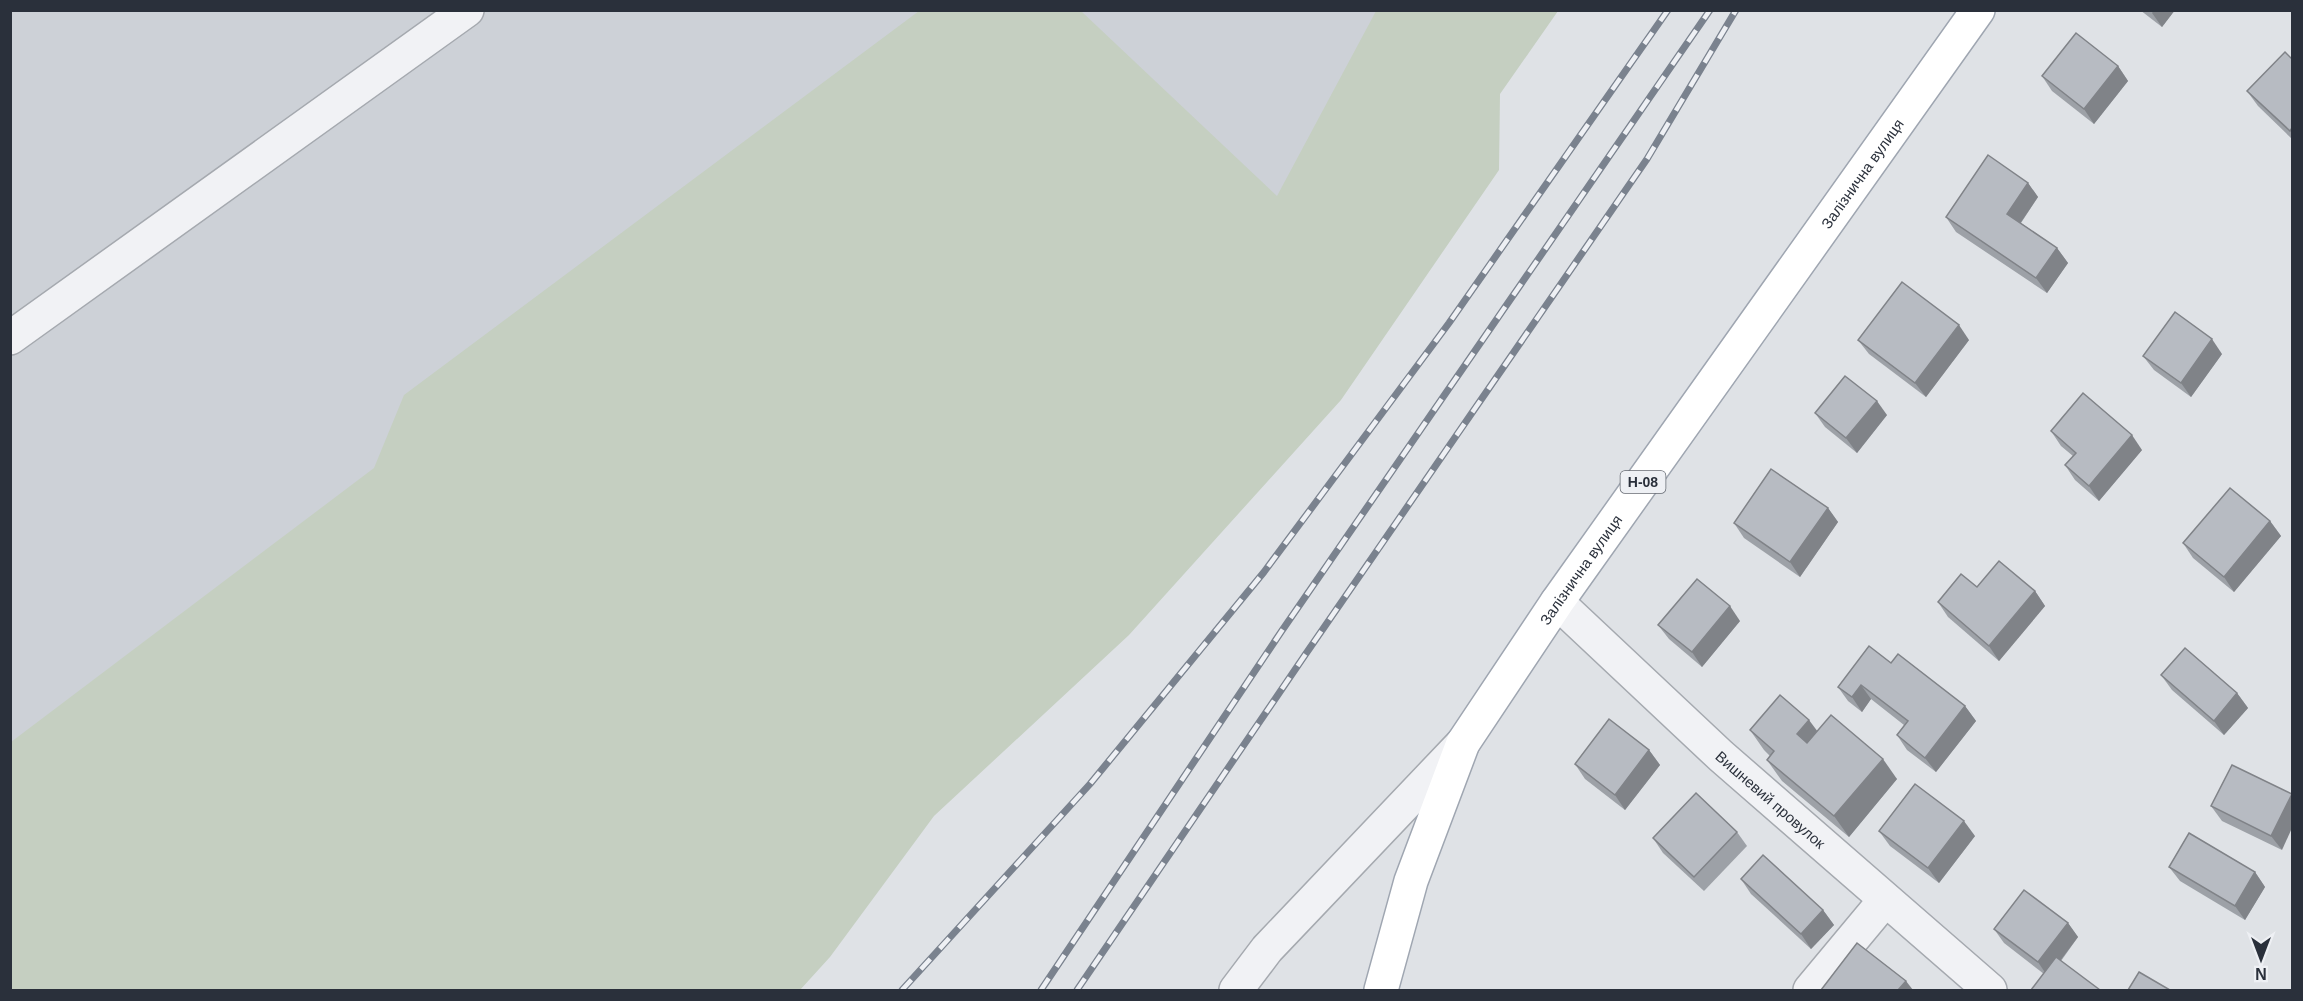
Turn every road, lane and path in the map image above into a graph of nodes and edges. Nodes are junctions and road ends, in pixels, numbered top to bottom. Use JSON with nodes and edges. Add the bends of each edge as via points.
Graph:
{"nodes":[{"id":1,"x":467,"y":10,"type":"edge"},
{"id":2,"x":1978,"y":10,"type":"edge"},
{"id":3,"x":10,"y":338,"type":"edge"},
{"id":4,"x":1557,"y":602,"type":"junction"},
{"id":5,"x":1463,"y":743,"type":"junction"},
{"id":6,"x":1885,"y":900,"type":"junction"},
{"id":7,"x":1236,"y":990,"type":"edge"},
{"id":8,"x":1381,"y":990,"type":"edge"},
{"id":9,"x":1810,"y":990,"type":"edge"},
{"id":10,"x":1990,"y":990,"type":"edge"}],
"edges":[{"from":1,"to":3,"type":"street"},
{"from":2,"to":4,"type":"main road","name":"Залізнична вулиця","number":"Н-08"},
{"from":4,"to":5,"type":"main road","name":"Залізнична вулиця","number":"Н-08"},
{"from":4,"to":6,"type":"street","name":"Вишневий провулок","via":[[1721,756]]},
{"from":5,"to":7,"type":"street","via":[[1267,949]]},
{"from":5,"to":8,"type":"main road","name":"Залізнична вулиця","number":"Н-08","via":[[1411,881]]},
{"from":6,"to":9,"type":"street"},
{"from":6,"to":10,"type":"street","name":"Вишневий провулок"}]}
